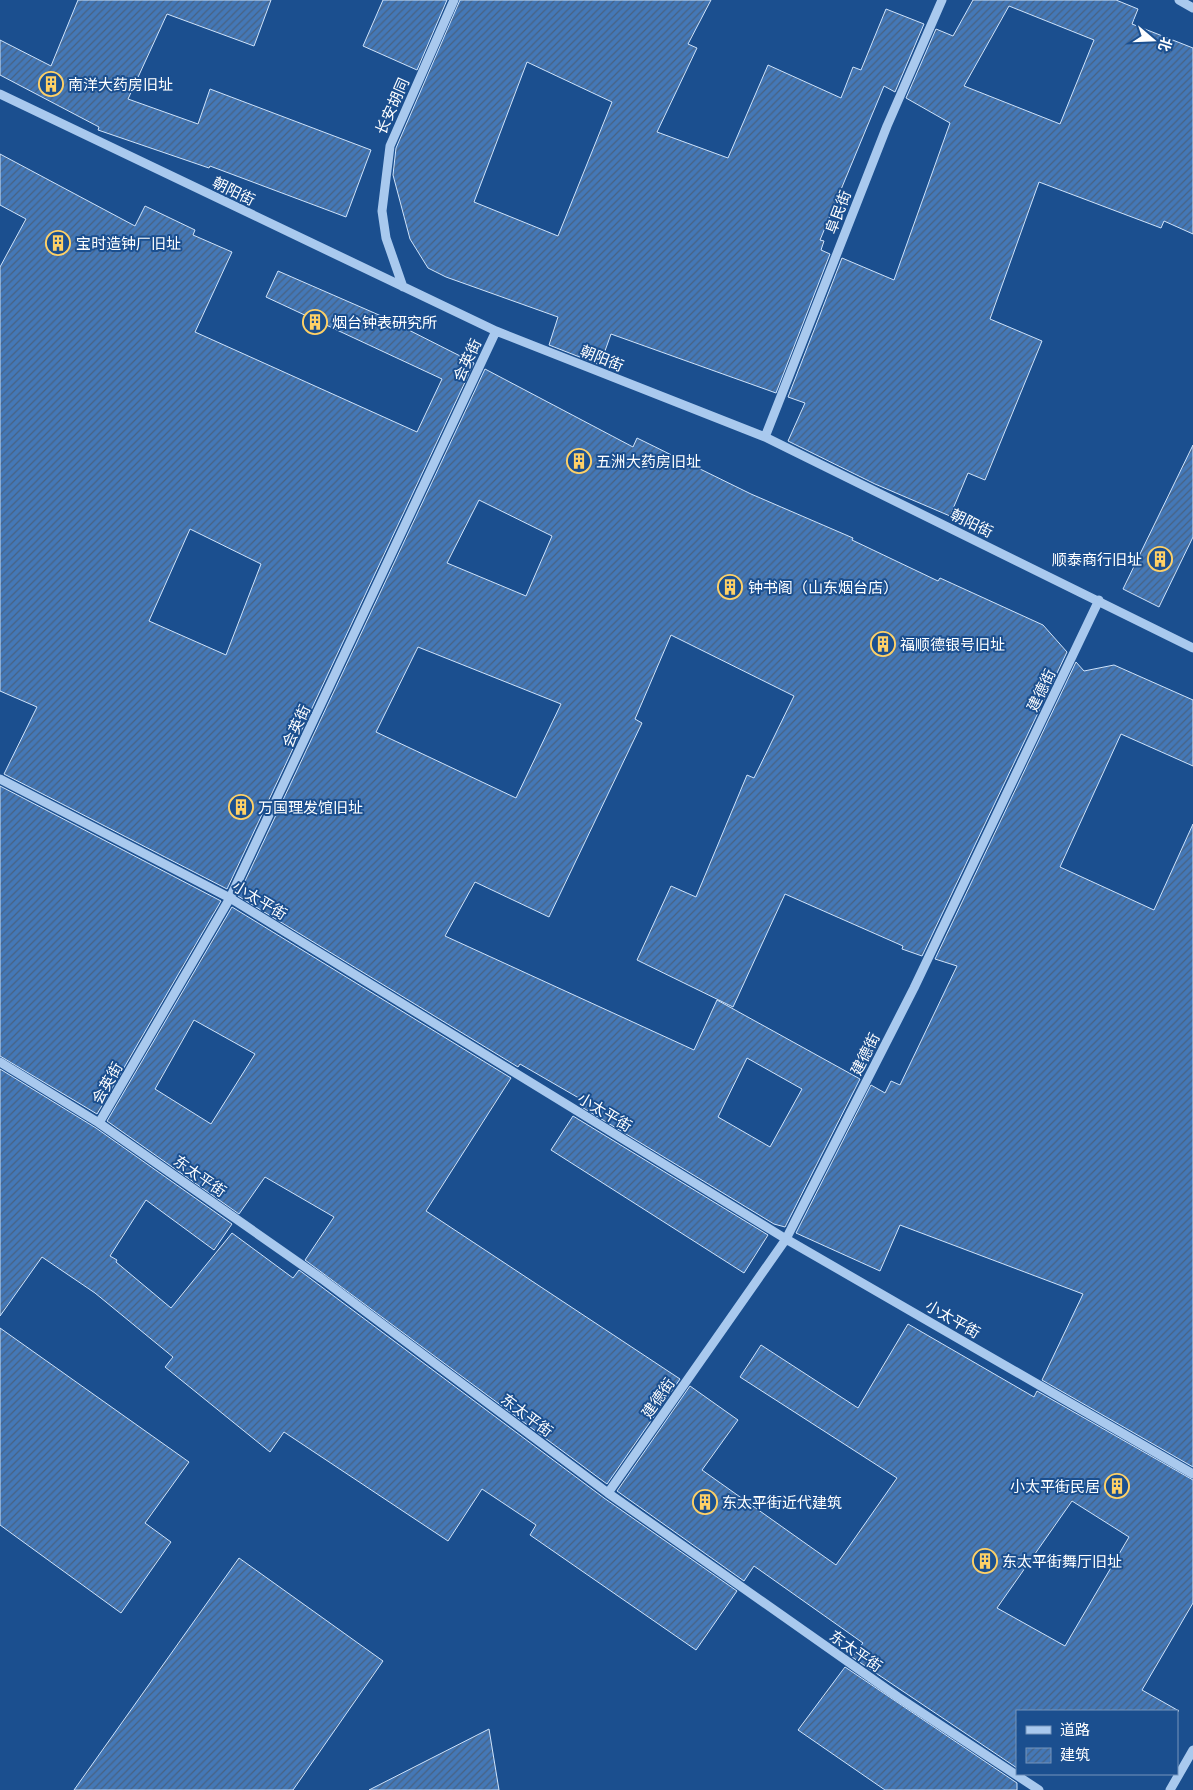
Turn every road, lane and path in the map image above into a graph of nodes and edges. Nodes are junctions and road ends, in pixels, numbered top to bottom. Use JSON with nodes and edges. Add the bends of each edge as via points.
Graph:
{"nodes":[{"id":1,"x":454,"y":0,"type":"edge"},
{"id":2,"x":942,"y":0,"type":"edge"},
{"id":3,"x":1179,"y":0,"type":"edge"},
{"id":4,"x":1193,"y":8,"type":"edge"},
{"id":5,"x":0,"y":94,"type":"edge"},
{"id":6,"x":403,"y":287,"type":"junction"},
{"id":7,"x":496,"y":331,"type":"junction"},
{"id":8,"x":765,"y":437,"type":"junction"},
{"id":9,"x":1099,"y":600,"type":"junction"},
{"id":10,"x":1193,"y":648,"type":"edge"},
{"id":11,"x":0,"y":780,"type":"edge"},
{"id":12,"x":230,"y":898,"type":"junction"},
{"id":13,"x":0,"y":1062,"type":"edge"},
{"id":14,"x":100,"y":1123,"type":"junction"},
{"id":15,"x":786,"y":1238,"type":"junction"},
{"id":16,"x":1193,"y":1474,"type":"edge"},
{"id":17,"x":608,"y":1493,"type":"junction"},
{"id":18,"x":1193,"y":1750,"type":"edge"},
{"id":19,"x":1016,"y":1775,"type":"edge"},
{"id":20,"x":1016,"y":1775,"type":"edge"},
{"id":21,"x":1039,"y":1790,"type":"edge"},
{"id":22,"x":1170,"y":1790,"type":"edge"}],
"edges":[{"from":1,"to":6,"type":"street","name":"长安胡同","via":[[390,146],[382,211],[386,238]]},
{"from":2,"to":8,"type":"street","name":"阜民街","via":[[887,126]]},
{"from":3,"to":4,"type":"street"},
{"from":5,"to":6,"type":"street","name":"朝阳街"},
{"from":6,"to":7,"type":"street","name":"朝阳街"},
{"from":7,"to":8,"type":"street","name":"朝阳街"},
{"from":7,"to":12,"type":"street","name":"会英街"},
{"from":8,"to":9,"type":"street","name":"朝阳街"},
{"from":9,"to":10,"type":"street","name":"朝阳街"},
{"from":9,"to":15,"type":"street","name":"建德街","via":[[914,988]]},
{"from":11,"to":12,"type":"street","name":"小太平街"},
{"from":12,"to":14,"type":"street","name":"会英街"},
{"from":12,"to":15,"type":"street","name":"小太平街"},
{"from":13,"to":14,"type":"street","name":"东太平街"},
{"from":14,"to":17,"type":"street","name":"东太平街","via":[[322,1279]]},
{"from":15,"to":16,"type":"street","name":"小太平街"},
{"from":15,"to":17,"type":"street","name":"建德街"},
{"from":17,"to":20,"type":"street","name":"东太平街","via":[[898,1697]]},
{"from":18,"to":22,"type":"street"},
{"from":19,"to":21,"type":"street","name":"东太平街"}]}
